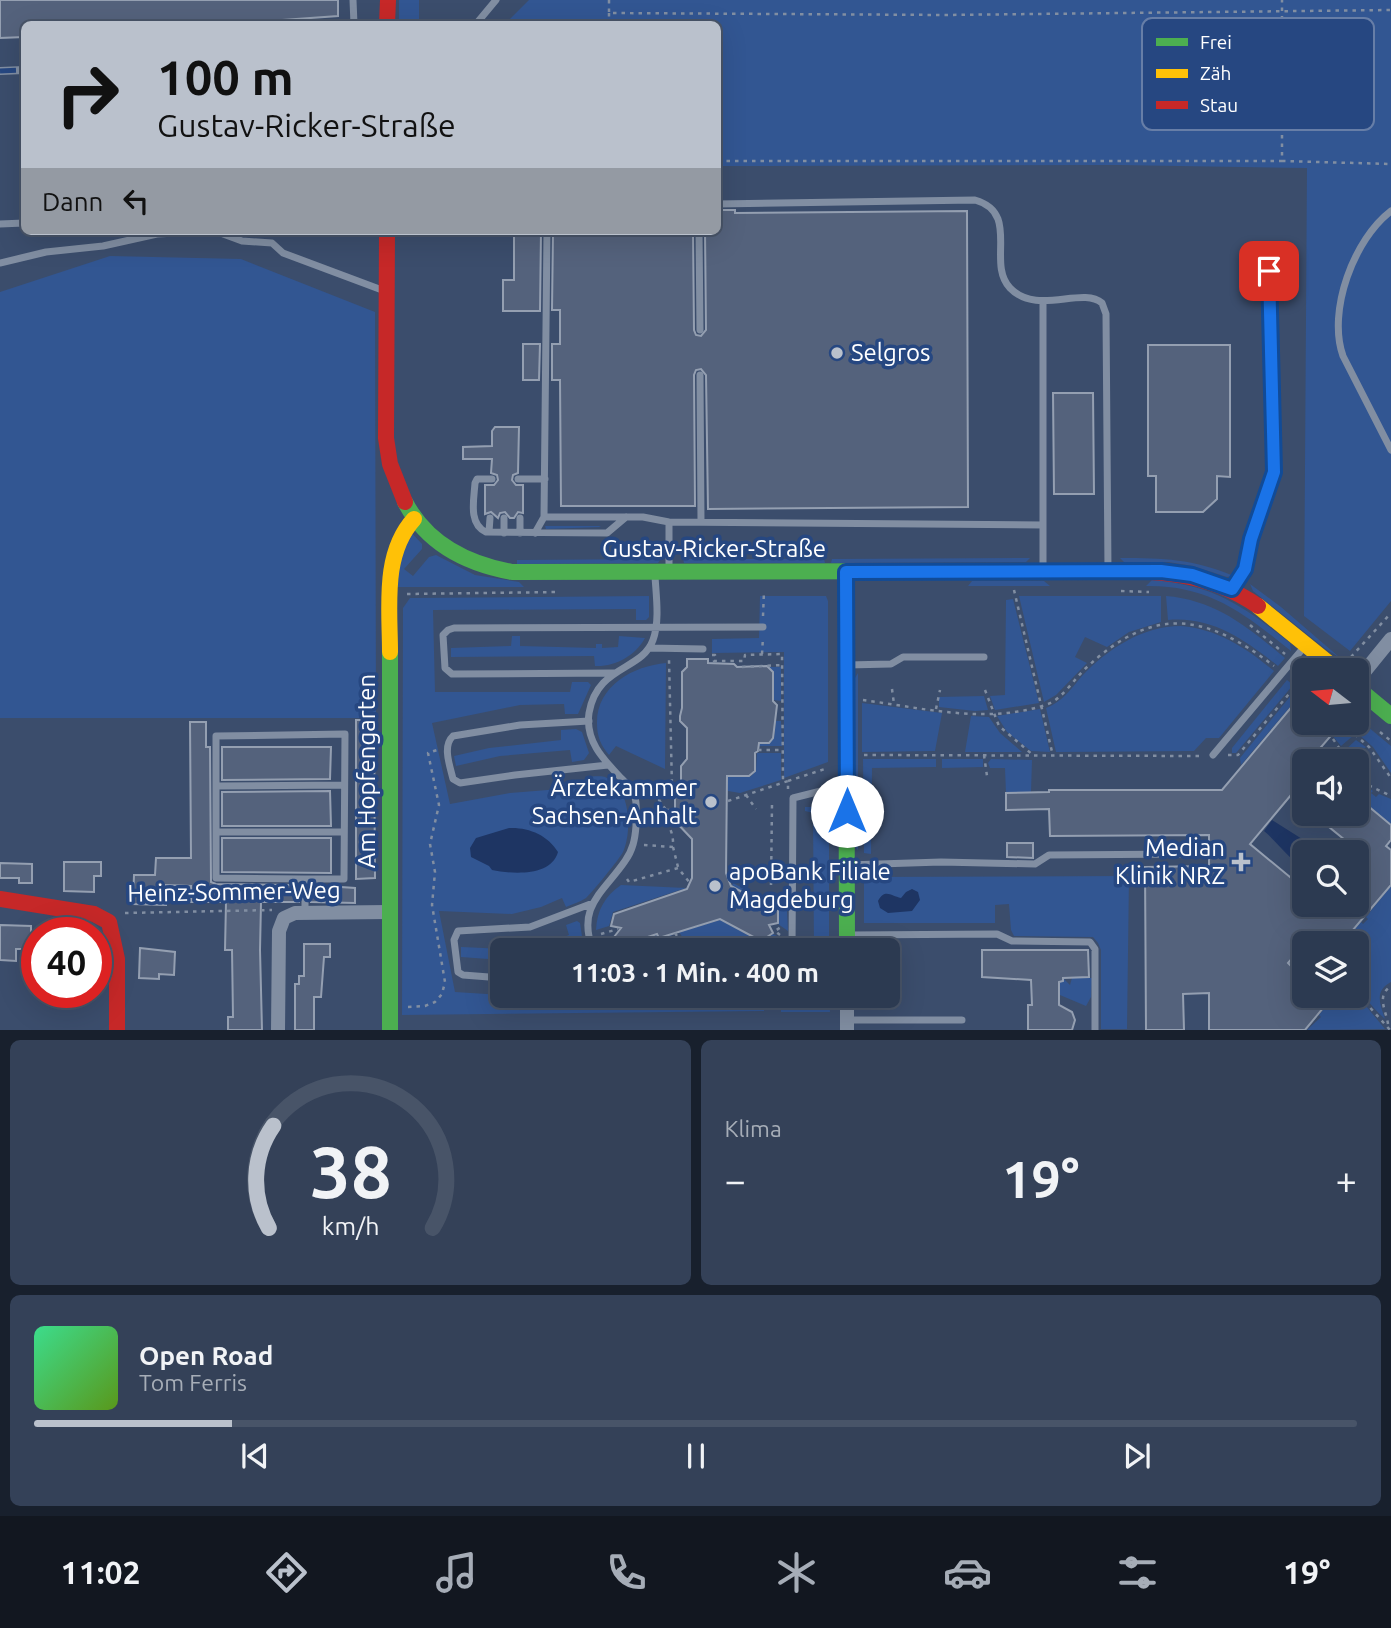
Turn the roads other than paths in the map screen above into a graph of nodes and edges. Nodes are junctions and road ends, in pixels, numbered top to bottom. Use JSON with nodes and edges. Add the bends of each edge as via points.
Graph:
{"nodes":[{"id":1,"x":354,"y":0,"type":"edge"},
{"id":2,"x":388,"y":0,"type":"edge"},
{"id":3,"x":496,"y":0,"type":"edge"},
{"id":4,"x":354,"y":21,"type":"edge"},
{"id":5,"x":387,"y":21,"type":"edge"},
{"id":6,"x":478,"y":21,"type":"edge"},
{"id":7,"x":721,"y":204,"type":"edge"},
{"id":8,"x":1391,"y":211,"type":"edge"},
{"id":9,"x":21,"y":223,"type":"edge"},
{"id":10,"x":0,"y":224,"type":"edge"},
{"id":11,"x":149,"y":235,"type":"edge"},
{"id":12,"x":226,"y":235,"type":"edge"},
{"id":13,"x":387,"y":235,"type":"edge"},
{"id":14,"x":547,"y":235,"type":"edge"},
{"id":15,"x":699,"y":235,"type":"edge"},
{"id":16,"x":0,"y":263,"type":"edge"},
{"id":17,"x":1269,"y":271,"type":"dead end"},
{"id":18,"x":386,"y":292,"type":"junction"},
{"id":19,"x":1043,"y":301,"type":"junction"},
{"id":20,"x":700,"y":330,"type":"dead end"},
{"id":21,"x":700,"y":375,"type":"dead end"},
{"id":22,"x":1391,"y":450,"type":"edge"},
{"id":23,"x":490,"y":480,"type":"dead end"},
{"id":24,"x":545,"y":480,"type":"junction"},
{"id":25,"x":520,"y":481,"type":"dead end"},
{"id":26,"x":544,"y":517,"type":"junction"},
{"id":27,"x":626,"y":517,"type":"junction"},
{"id":28,"x":490,"y":518,"type":"dead end"},
{"id":29,"x":504,"y":518,"type":"dead end"},
{"id":30,"x":520,"y":518,"type":"dead end"},
{"id":31,"x":414,"y":519,"type":"junction"},
{"id":32,"x":701,"y":521,"type":"junction"},
{"id":33,"x":669,"y":522,"type":"junction"},
{"id":34,"x":1043,"y":525,"type":"junction"},
{"id":35,"x":489,"y":532,"type":"junction"},
{"id":36,"x":504,"y":533,"type":"junction"},
{"id":37,"x":520,"y":533,"type":"junction"},
{"id":38,"x":535,"y":533,"type":"junction"},
{"id":39,"x":1043,"y":571,"type":"junction"},
{"id":40,"x":1108,"y":571,"type":"junction"},
{"id":41,"x":662,"y":572,"type":"junction"},
{"id":42,"x":846,"y":572,"type":"junction"},
{"id":43,"x":1232,"y":589,"type":"junction"},
{"id":44,"x":656,"y":627,"type":"junction"},
{"id":45,"x":763,"y":627,"type":"dead end"},
{"id":46,"x":1391,"y":639,"type":"edge"},
{"id":47,"x":1306,"y":645,"type":"junction"},
{"id":48,"x":649,"y":648,"type":"junction"},
{"id":49,"x":703,"y":649,"type":"road end"},
{"id":50,"x":985,"y":657,"type":"dead end"},
{"id":51,"x":1322,"y":658,"type":"edge"},
{"id":52,"x":847,"y":665,"type":"junction"},
{"id":53,"x":1369,"y":667,"type":"edge"},
{"id":54,"x":614,"y":673,"type":"junction"},
{"id":55,"x":1369,"y":696,"type":"edge"},
{"id":56,"x":1391,"y":716,"type":"edge"},
{"id":57,"x":589,"y":721,"type":"junction"},
{"id":58,"x":1213,"y":755,"type":"road end"},
{"id":59,"x":608,"y":765,"type":"junction"},
{"id":60,"x":848,"y":784,"type":"junction"},
{"id":61,"x":344,"y":785,"type":"junction"},
{"id":62,"x":216,"y":786,"type":"junction"},
{"id":63,"x":216,"y":832,"type":"junction"},
{"id":64,"x":344,"y":832,"type":"junction"},
{"id":65,"x":1188,"y":854,"type":"dead end"},
{"id":66,"x":847,"y":864,"type":"junction"},
{"id":67,"x":305,"y":879,"type":"junction"},
{"id":68,"x":0,"y":899,"type":"edge"},
{"id":69,"x":593,"y":903,"type":"junction"},
{"id":70,"x":388,"y":912,"type":"junction"},
{"id":71,"x":305,"y":913,"type":"junction"},
{"id":72,"x":589,"y":938,"type":"edge"},
{"id":73,"x":792,"y":938,"type":"edge"},
{"id":74,"x":847,"y":938,"type":"edge"},
{"id":75,"x":900,"y":939,"type":"edge"},
{"id":76,"x":490,"y":977,"type":"edge"},
{"id":77,"x":962,"y":1020,"type":"dead end"},
{"id":78,"x":847,"y":1025,"type":"edge"},
{"id":79,"x":117,"y":1030,"type":"edge"},
{"id":80,"x":278,"y":1030,"type":"edge"},
{"id":81,"x":390,"y":1030,"type":"edge"},
{"id":82,"x":1095,"y":1030,"type":"edge"}],
"edges":[{"from":1,"to":4,"type":"lane"},
{"from":2,"to":5,"type":"street"},
{"from":3,"to":6,"type":"lane"},
{"from":7,"to":19,"type":"lane","via":[[977,201],[999,219],[1007,284],[1024,297]]},
{"from":8,"to":22,"type":"lane","via":[[1358,253],[1337,325],[1343,356]]},
{"from":9,"to":10,"type":"lane"},
{"from":11,"to":16,"type":"lane"},
{"from":12,"to":18,"type":"lane","via":[[272,243],[283,253]]},
{"from":13,"to":18,"type":"street","name":"Gustav-Ricker-Straße"},
{"from":14,"to":24,"type":"lane"},
{"from":15,"to":20,"type":"lane"},
{"from":17,"to":43,"type":"lane","via":[[1274,472],[1245,569]]},
{"from":18,"to":31,"type":"street","name":"Gustav-Ricker-Straße","via":[[386,451],[395,486]]},
{"from":19,"to":34,"type":"lane"},
{"from":19,"to":40,"type":"lane","via":[[1093,298],[1105,308]]},
{"from":21,"to":32,"type":"lane"},
{"from":23,"to":35,"type":"lane","via":[[475,481],[474,518],[480,529]]},
{"from":24,"to":25,"type":"lane"},
{"from":24,"to":26,"type":"lane"},
{"from":26,"to":27,"type":"lane"},
{"from":26,"to":38,"type":"lane"},
{"from":27,"to":33,"type":"lane"},
{"from":27,"to":38,"type":"lane","via":[[607,533]]},
{"from":28,"to":35,"type":"lane"},
{"from":29,"to":36,"type":"lane"},
{"from":30,"to":37,"type":"lane"},
{"from":31,"to":41,"type":"street","name":"Gustav-Ricker-Straße","via":[[454,554],[493,569]]},
{"from":31,"to":70,"type":"street","name":"Am Hopfengarten","via":[[397,542],[390,594]]},
{"from":32,"to":33,"type":"lane"},
{"from":32,"to":34,"type":"lane"},
{"from":33,"to":41,"type":"lane"},
{"from":34,"to":39,"type":"lane"},
{"from":35,"to":36,"type":"lane"},
{"from":36,"to":37,"type":"lane"},
{"from":37,"to":38,"type":"lane"},
{"from":39,"to":40,"type":"street","name":"Gustav-Ricker-Straße"},
{"from":39,"to":42,"type":"street","name":"Gustav-Ricker-Straße"},
{"from":40,"to":43,"type":"street","name":"Gustav-Ricker-Straße","via":[[1180,573]]},
{"from":41,"to":42,"type":"street","name":"Gustav-Ricker-Straße"},
{"from":41,"to":44,"type":"lane"},
{"from":42,"to":52,"type":"street"},
{"from":43,"to":47,"type":"street","name":"Gustav-Ricker-Straße"},
{"from":44,"to":45,"type":"lane"},
{"from":44,"to":48,"type":"lane"},
{"from":44,"to":54,"type":"lane","via":[[452,628],[444,634],[444,668],[452,674]]},
{"from":46,"to":53,"type":"street"},
{"from":47,"to":51,"type":"street","name":"Gustav-Ricker-Straße"},
{"from":47,"to":58,"type":"lane"},
{"from":48,"to":49,"type":"lane"},
{"from":48,"to":54,"type":"lane"},
{"from":50,"to":52,"type":"lane","via":[[903,657],[891,664]]},
{"from":52,"to":60,"type":"street","via":[[854,759]]},
{"from":54,"to":57,"type":"lane","via":[[596,694]]},
{"from":55,"to":56,"type":"street"},
{"from":57,"to":59,"type":"lane","via":[[591,739]]},
{"from":57,"to":59,"type":"lane","via":[[535,723],[451,737],[447,747],[453,779],[459,783]]},
{"from":59,"to":69,"type":"lane","via":[[624,776],[636,801],[633,845]]},
{"from":60,"to":66,"type":"street"},
{"from":60,"to":73,"type":"lane","via":[[793,798]]},
{"from":61,"to":62,"type":"lane"},
{"from":61,"to":62,"type":"lane","via":[[345,734],[216,736]]},
{"from":61,"to":64,"type":"lane"},
{"from":62,"to":63,"type":"lane"},
{"from":63,"to":64,"type":"lane"},
{"from":63,"to":67,"type":"lane","via":[[216,878]]},
{"from":64,"to":67,"type":"lane","via":[[344,879]]},
{"from":65,"to":66,"type":"lane","via":[[1049,855],[1035,864]]},
{"from":66,"to":74,"type":"street"},
{"from":67,"to":71,"type":"lane"},
{"from":68,"to":79,"type":"street","name":"Heinz-Sommer-Weg","via":[[94,914],[109,922],[115,951]]},
{"from":69,"to":72,"type":"lane"},
{"from":69,"to":76,"type":"lane","via":[[530,927],[458,931],[454,942],[458,972]]},
{"from":70,"to":71,"type":"street","name":"Heinz-Sommer-Weg"},
{"from":70,"to":81,"type":"street","name":"Am Hopfengarten"},
{"from":71,"to":80,"type":"street","name":"Heinz-Sommer-Weg","via":[[284,918],[279,931]]},
{"from":75,"to":82,"type":"lane","via":[[997,934],[1012,941],[1090,942],[1096,949]]},
{"from":77,"to":78,"type":"lane"}]}
